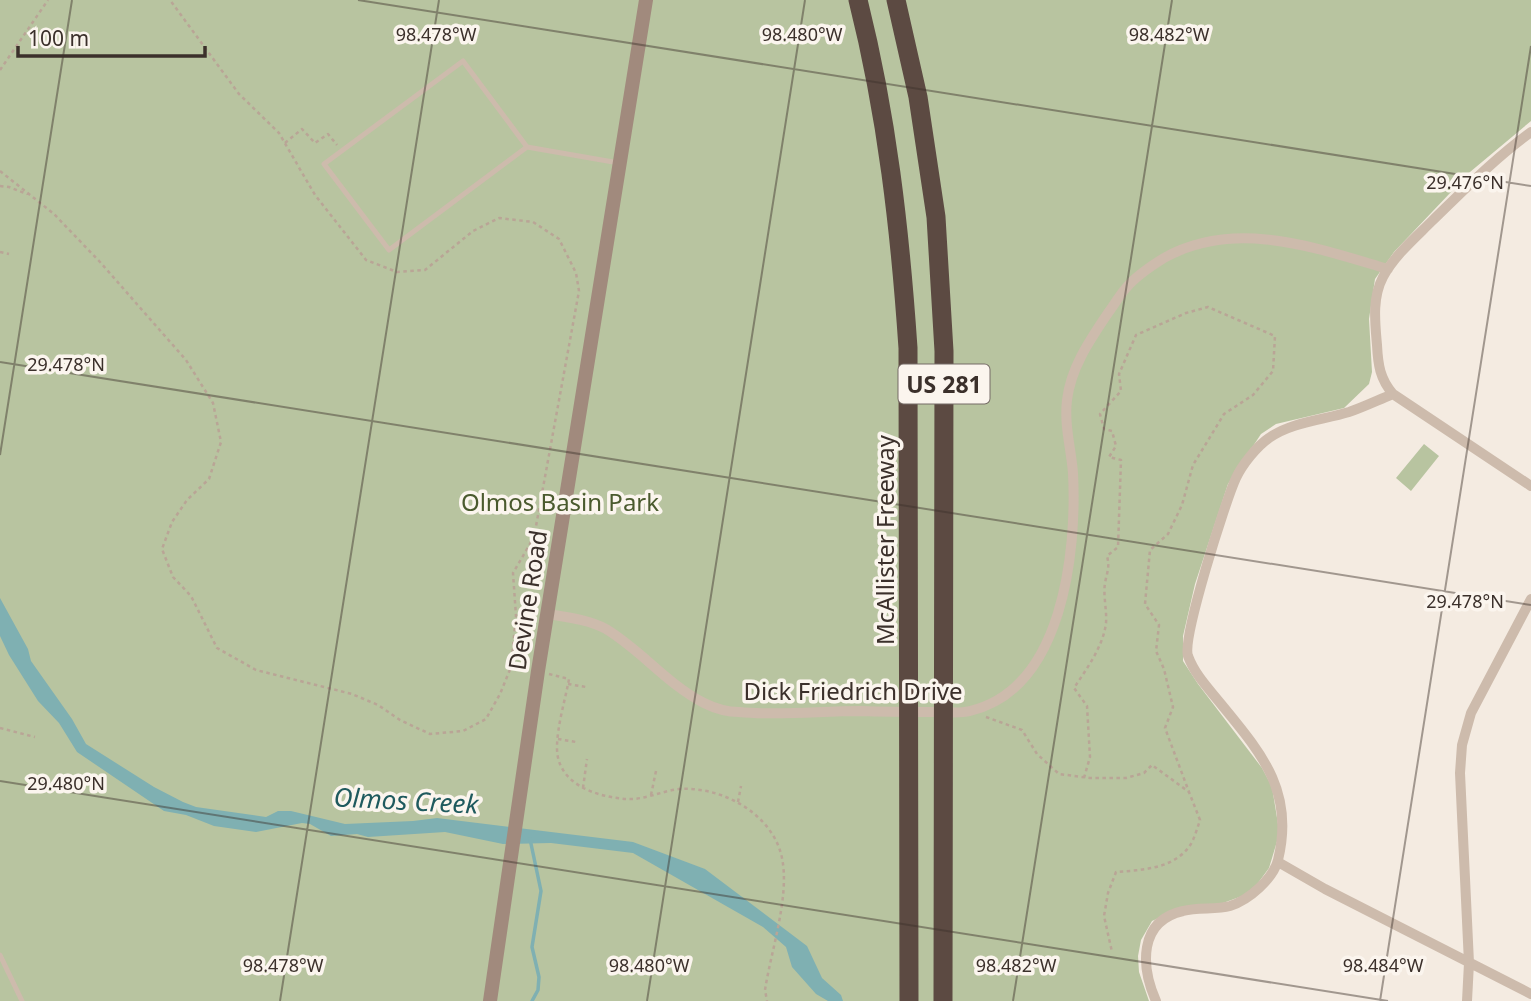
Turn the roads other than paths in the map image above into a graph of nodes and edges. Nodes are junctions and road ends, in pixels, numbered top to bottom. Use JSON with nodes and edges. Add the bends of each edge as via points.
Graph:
{"nodes":[{"id":1,"x":646,"y":0,"type":"edge"},
{"id":2,"x":858,"y":0,"type":"edge"},
{"id":3,"x":895,"y":0,"type":"edge"},
{"id":4,"x":1531,"y":132,"type":"edge"},
{"id":5,"x":527,"y":147,"type":"junction"},
{"id":6,"x":619,"y":163,"type":"junction"},
{"id":7,"x":1388,"y":269,"type":"junction"},
{"id":8,"x":1393,"y":394,"type":"junction"},
{"id":9,"x":1531,"y":486,"type":"edge"},
{"id":10,"x":1531,"y":599,"type":"edge"},
{"id":11,"x":548,"y":614,"type":"junction"},
{"id":12,"x":1278,"y":862,"type":"junction"},
{"id":13,"x":0,"y":955,"type":"edge"},
{"id":14,"x":1469,"y":963,"type":"junction"},
{"id":15,"x":1531,"y":994,"type":"edge"},
{"id":16,"x":22,"y":1001,"type":"edge"},
{"id":17,"x":490,"y":1001,"type":"edge"},
{"id":18,"x":909,"y":1001,"type":"edge"},
{"id":19,"x":943,"y":1001,"type":"edge"},
{"id":20,"x":1156,"y":1001,"type":"edge"},
{"id":21,"x":1466,"y":1001,"type":"edge"}],
"edges":[{"from":1,"to":6,"type":"street","name":"Devine Road"},
{"from":2,"to":18,"type":"highway","name":"McAllister Freeway","number":"US 281","via":[[891,163],[908,348]]},
{"from":3,"to":19,"type":"highway","number":"US 281","via":[[918,97],[936,217],[944,351]]},
{"from":4,"to":7,"type":"street","via":[[1476,178]]},
{"from":5,"to":5,"type":"lane","via":[[463,61],[324,164],[389,250]]},
{"from":5,"to":6,"type":"lane"},
{"from":6,"to":11,"type":"street","name":"Devine Road"},
{"from":7,"to":8,"type":"street","via":[[1374,316],[1379,371]]},
{"from":7,"to":11,"type":"street","name":"Dick Friedrich Drive","via":[[1291,242],[1225,239],[1173,253],[1126,287],[1094,334],[1070,383],[1066,423],[1074,519],[1065,587],[1051,631],[1033,669],[992,705],[966,713],[727,711],[697,699],[604,628]]},
{"from":8,"to":9,"type":"street"},
{"from":8,"to":12,"type":"street","via":[[1279,431],[1255,452],[1236,477],[1188,636],[1187,654],[1200,679],[1259,750],[1272,773],[1282,812]]},
{"from":10,"to":14,"type":"street","via":[[1478,698],[1462,745]]},
{"from":11,"to":17,"type":"street","name":"Devine Road"},
{"from":12,"to":14,"type":"street"},
{"from":12,"to":20,"type":"street","via":[[1247,899],[1228,907],[1175,913],[1157,923],[1144,954]]},
{"from":13,"to":16,"type":"lane"},
{"from":14,"to":15,"type":"street"},
{"from":14,"to":21,"type":"street"}]}
